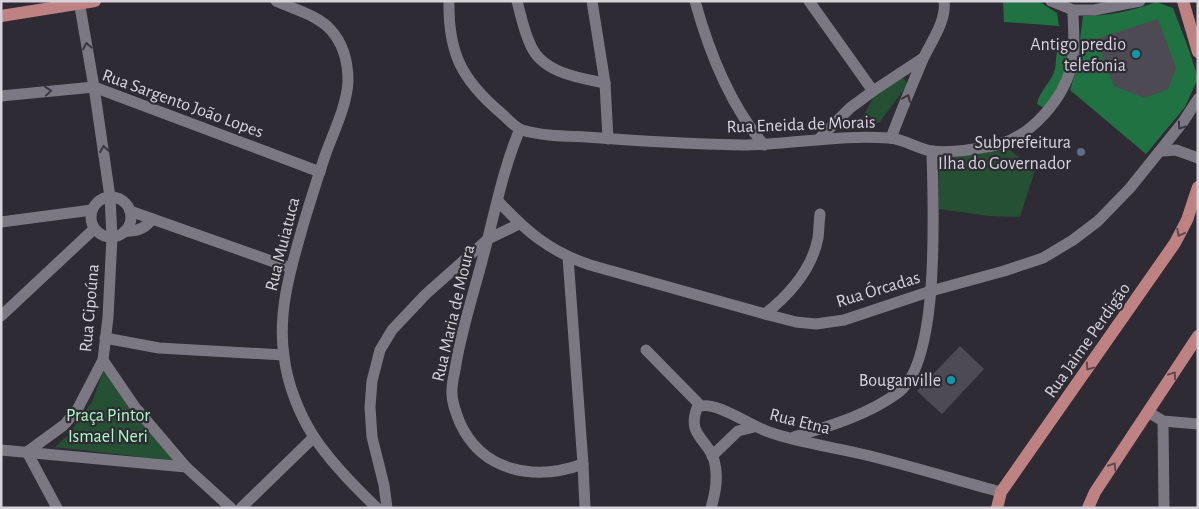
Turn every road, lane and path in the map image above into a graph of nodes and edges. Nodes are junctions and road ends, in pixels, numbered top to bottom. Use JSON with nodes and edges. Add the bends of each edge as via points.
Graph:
{"nodes":[{"id":1,"x":95,"y":1,"type":"edge"},
{"id":2,"x":276,"y":1,"type":"edge"},
{"id":3,"x":449,"y":1,"type":"edge"},
{"id":4,"x":517,"y":1,"type":"edge"},
{"id":5,"x":592,"y":1,"type":"edge"},
{"id":6,"x":695,"y":1,"type":"edge"},
{"id":7,"x":809,"y":1,"type":"edge"},
{"id":8,"x":944,"y":1,"type":"edge"},
{"id":9,"x":1051,"y":1,"type":"edge"},
{"id":10,"x":1140,"y":1,"type":"edge"},
{"id":11,"x":1183,"y":1,"type":"edge"},
{"id":12,"x":80,"y":3,"type":"edge"},
{"id":13,"x":1072,"y":10,"type":"junction"},
{"id":14,"x":1,"y":16,"type":"edge"},
{"id":15,"x":1198,"y":52,"type":"edge"},
{"id":16,"x":923,"y":58,"type":"junction"},
{"id":17,"x":605,"y":83,"type":"junction"},
{"id":18,"x":94,"y":86,"type":"junction"},
{"id":19,"x":873,"y":91,"type":"junction"},
{"id":20,"x":1,"y":96,"type":"edge"},
{"id":21,"x":1198,"y":99,"type":"edge"},
{"id":22,"x":520,"y":129,"type":"junction"},
{"id":23,"x":820,"y":138,"type":"junction"},
{"id":24,"x":891,"y":138,"type":"junction"},
{"id":25,"x":608,"y":139,"type":"junction"},
{"id":26,"x":764,"y":145,"type":"junction"},
{"id":27,"x":932,"y":151,"type":"junction"},
{"id":28,"x":1162,"y":151,"type":"junction"},
{"id":29,"x":1198,"y":158,"type":"edge"},
{"id":30,"x":320,"y":172,"type":"junction"},
{"id":31,"x":1198,"y":187,"type":"edge"},
{"id":32,"x":110,"y":197,"type":"junction"},
{"id":33,"x":498,"y":201,"type":"junction"},
{"id":34,"x":92,"y":210,"type":"junction"},
{"id":35,"x":130,"y":210,"type":"junction"},
{"id":36,"x":820,"y":214,"type":"dead end"},
{"id":37,"x":152,"y":219,"type":"junction"},
{"id":38,"x":1,"y":222,"type":"edge"},
{"id":39,"x":519,"y":224,"type":"junction"},
{"id":40,"x":94,"y":229,"type":"junction"},
{"id":41,"x":125,"y":231,"type":"junction"},
{"id":42,"x":112,"y":237,"type":"junction"},
{"id":43,"x":488,"y":239,"type":"junction"},
{"id":44,"x":568,"y":257,"type":"junction"},
{"id":45,"x":291,"y":268,"type":"junction"},
{"id":46,"x":932,"y":291,"type":"junction"},
{"id":47,"x":765,"y":314,"type":"junction"},
{"id":48,"x":1,"y":316,"type":"edge"},
{"id":49,"x":1198,"y":336,"type":"edge"},
{"id":50,"x":105,"y":338,"type":"junction"},
{"id":51,"x":646,"y":350,"type":"dead end"},
{"id":52,"x":284,"y":356,"type":"junction"},
{"id":53,"x":103,"y":360,"type":"junction"},
{"id":54,"x":700,"y":405,"type":"junction"},
{"id":55,"x":1148,"y":412,"type":"junction"},
{"id":56,"x":1163,"y":421,"type":"junction"},
{"id":57,"x":1198,"y":424,"type":"edge"},
{"id":58,"x":754,"y":427,"type":"junction"},
{"id":59,"x":314,"y":437,"type":"junction"},
{"id":60,"x":792,"y":438,"type":"junction"},
{"id":61,"x":1,"y":450,"type":"edge"},
{"id":62,"x":27,"y":452,"type":"junction"},
{"id":63,"x":712,"y":456,"type":"junction"},
{"id":64,"x":583,"y":464,"type":"junction"},
{"id":65,"x":186,"y":467,"type":"junction"},
{"id":66,"x":1001,"y":492,"type":"junction"},
{"id":67,"x":57,"y":508,"type":"edge"},
{"id":68,"x":231,"y":508,"type":"edge"},
{"id":69,"x":242,"y":508,"type":"edge"},
{"id":70,"x":376,"y":508,"type":"edge"},
{"id":71,"x":387,"y":508,"type":"edge"},
{"id":72,"x":585,"y":508,"type":"edge"},
{"id":73,"x":711,"y":508,"type":"edge"},
{"id":74,"x":997,"y":508,"type":"edge"},
{"id":75,"x":1088,"y":508,"type":"edge"},
{"id":76,"x":1164,"y":508,"type":"edge"}],
"edges":[{"from":1,"to":12,"type":"main road"},
{"from":2,"to":30,"type":"street","name":"Rua Muiatuca","via":[[314,17],[329,28],[346,60],[348,82],[343,106]]},
{"from":3,"to":22,"type":"street","name":"Rua Eneida de Morais","via":[[449,30],[463,71],[474,88]]},
{"from":4,"to":17,"type":"street","via":[[531,48],[538,57],[567,74]]},
{"from":5,"to":17,"type":"street"},
{"from":6,"to":26,"type":"street","via":[[730,94]]},
{"from":7,"to":19,"type":"street"},
{"from":8,"to":16,"type":"street","via":[[940,23]]},
{"from":9,"to":13,"type":"street"},
{"from":10,"to":13,"type":"street","via":[[1094,10]]},
{"from":11,"to":15,"type":"main road"},
{"from":12,"to":14,"type":"main road"},
{"from":18,"to":12,"type":"street","name":"Rua Cipoúna","one_way":true},
{"from":13,"to":27,"type":"street","name":"Rua Eneida de Morais","via":[[1072,65],[1065,86],[1049,110],[1023,134],[1000,144],[961,151]]},
{"from":16,"to":19,"type":"street"},
{"from":24,"to":16,"type":"street","one_way":true},
{"from":17,"to":25,"type":"street"},
{"from":20,"to":18,"type":"street","name":"Rua Sargento João Lopes","one_way":true},
{"from":18,"to":30,"type":"street","name":"Rua Sargento João Lopes"},
{"from":32,"to":18,"type":"street","name":"Rua Cipoúna","one_way":true},
{"from":19,"to":23,"type":"street","via":[[850,108]]},
{"from":21,"to":28,"type":"street","name":"Rua Órcadas","one_way":true},
{"from":22,"to":25,"type":"street","name":"Rua Eneida de Morais","via":[[540,134]]},
{"from":22,"to":33,"type":"street","name":"Rua Maria de Moura"},
{"from":23,"to":24,"type":"street","name":"Rua Eneida de Morais"},
{"from":23,"to":26,"type":"street","name":"Rua Eneida de Morais"},
{"from":24,"to":27,"type":"street","name":"Rua Eneida de Morais"},
{"from":25,"to":26,"type":"street","name":"Rua Eneida de Morais"},
{"from":27,"to":46,"type":"street"},
{"from":28,"to":29,"type":"street","via":[[1176,150]]},
{"from":28,"to":46,"type":"street","name":"Rua Órcadas","via":[[1103,216],[1073,240],[1043,258]]},
{"from":30,"to":45,"type":"street","name":"Rua Muiatuca"},
{"from":31,"to":66,"type":"main road","name":"Rua Jaime Perdigão","one_way":true,"via":[[1175,244]]},
{"from":32,"to":34,"type":"street","via":[[96,203]]},
{"from":32,"to":35,"type":"street","via":[[119,199]]},
{"from":32,"to":42,"type":"street","name":"Rua Cipoúna"},
{"from":33,"to":39,"type":"street","name":"Rua Órcadas"},
{"from":33,"to":43,"type":"street","name":"Rua Maria de Moura"},
{"from":34,"to":38,"type":"street"},
{"from":34,"to":40,"type":"street"},
{"from":35,"to":37,"type":"street"},
{"from":35,"to":41,"type":"street","via":[[131,218]]},
{"from":36,"to":47,"type":"street","via":[[818,239],[798,281],[784,299]]},
{"from":37,"to":41,"type":"street","via":[[135,232]]},
{"from":37,"to":45,"type":"street"},
{"from":39,"to":43,"type":"street"},
{"from":39,"to":44,"type":"street","name":"Rua Órcadas"},
{"from":40,"to":42,"type":"street","via":[[102,236]]},
{"from":40,"to":48,"type":"street"},
{"from":41,"to":42,"type":"street"},
{"from":42,"to":50,"type":"street","name":"Rua Cipoúna"},
{"from":43,"to":64,"type":"street","name":"Rua Maria de Moura","via":[[459,347],[452,391],[455,411],[477,449],[508,468],[549,472]]},
{"from":43,"to":71,"type":"street","via":[[408,312],[380,350],[372,381],[370,407],[372,437]]},
{"from":44,"to":47,"type":"street","name":"Rua Órcadas"},
{"from":44,"to":64,"type":"street"},
{"from":45,"to":52,"type":"street","name":"Rua Muiatuca","via":[[283,319]]},
{"from":46,"to":47,"type":"street","name":"Rua Órcadas","via":[[844,320],[816,324]]},
{"from":46,"to":60,"type":"street","via":[[922,351],[900,391],[868,411]]},
{"from":55,"to":49,"type":"main road","one_way":true},
{"from":50,"to":52,"type":"street","via":[[159,348]]},
{"from":50,"to":53,"type":"street","name":"Rua Cipoúna"},
{"from":51,"to":54,"type":"street"},
{"from":52,"to":59,"type":"street","name":"Rua Muiatuca","via":[[293,394]]},
{"from":53,"to":62,"type":"street","name":"Rua Cipoúna","via":[[77,410]]},
{"from":53,"to":65,"type":"street","via":[[135,407]]},
{"from":54,"to":58,"type":"street","name":"Rua Etna","via":[[721,408]]},
{"from":54,"to":63,"type":"street","via":[[695,413],[694,427]]},
{"from":55,"to":56,"type":"street"},
{"from":75,"to":55,"type":"main road","one_way":true,"via":[[1095,492]]},
{"from":56,"to":57,"type":"street"},
{"from":56,"to":76,"type":"street"},
{"from":58,"to":60,"type":"street","name":"Rua Etna"},
{"from":58,"to":63,"type":"street","via":[[738,432]]},
{"from":59,"to":69,"type":"street"},
{"from":59,"to":70,"type":"street","name":"Rua Muiatuca"},
{"from":60,"to":66,"type":"street","name":"Rua Etna"},
{"from":61,"to":62,"type":"street"},
{"from":62,"to":65,"type":"street"},
{"from":62,"to":67,"type":"street"},
{"from":63,"to":73,"type":"street","via":[[717,476]]},
{"from":64,"to":72,"type":"street"},
{"from":65,"to":68,"type":"street"},
{"from":66,"to":74,"type":"main road","name":"Rua Jaime Perdigão"}]}
